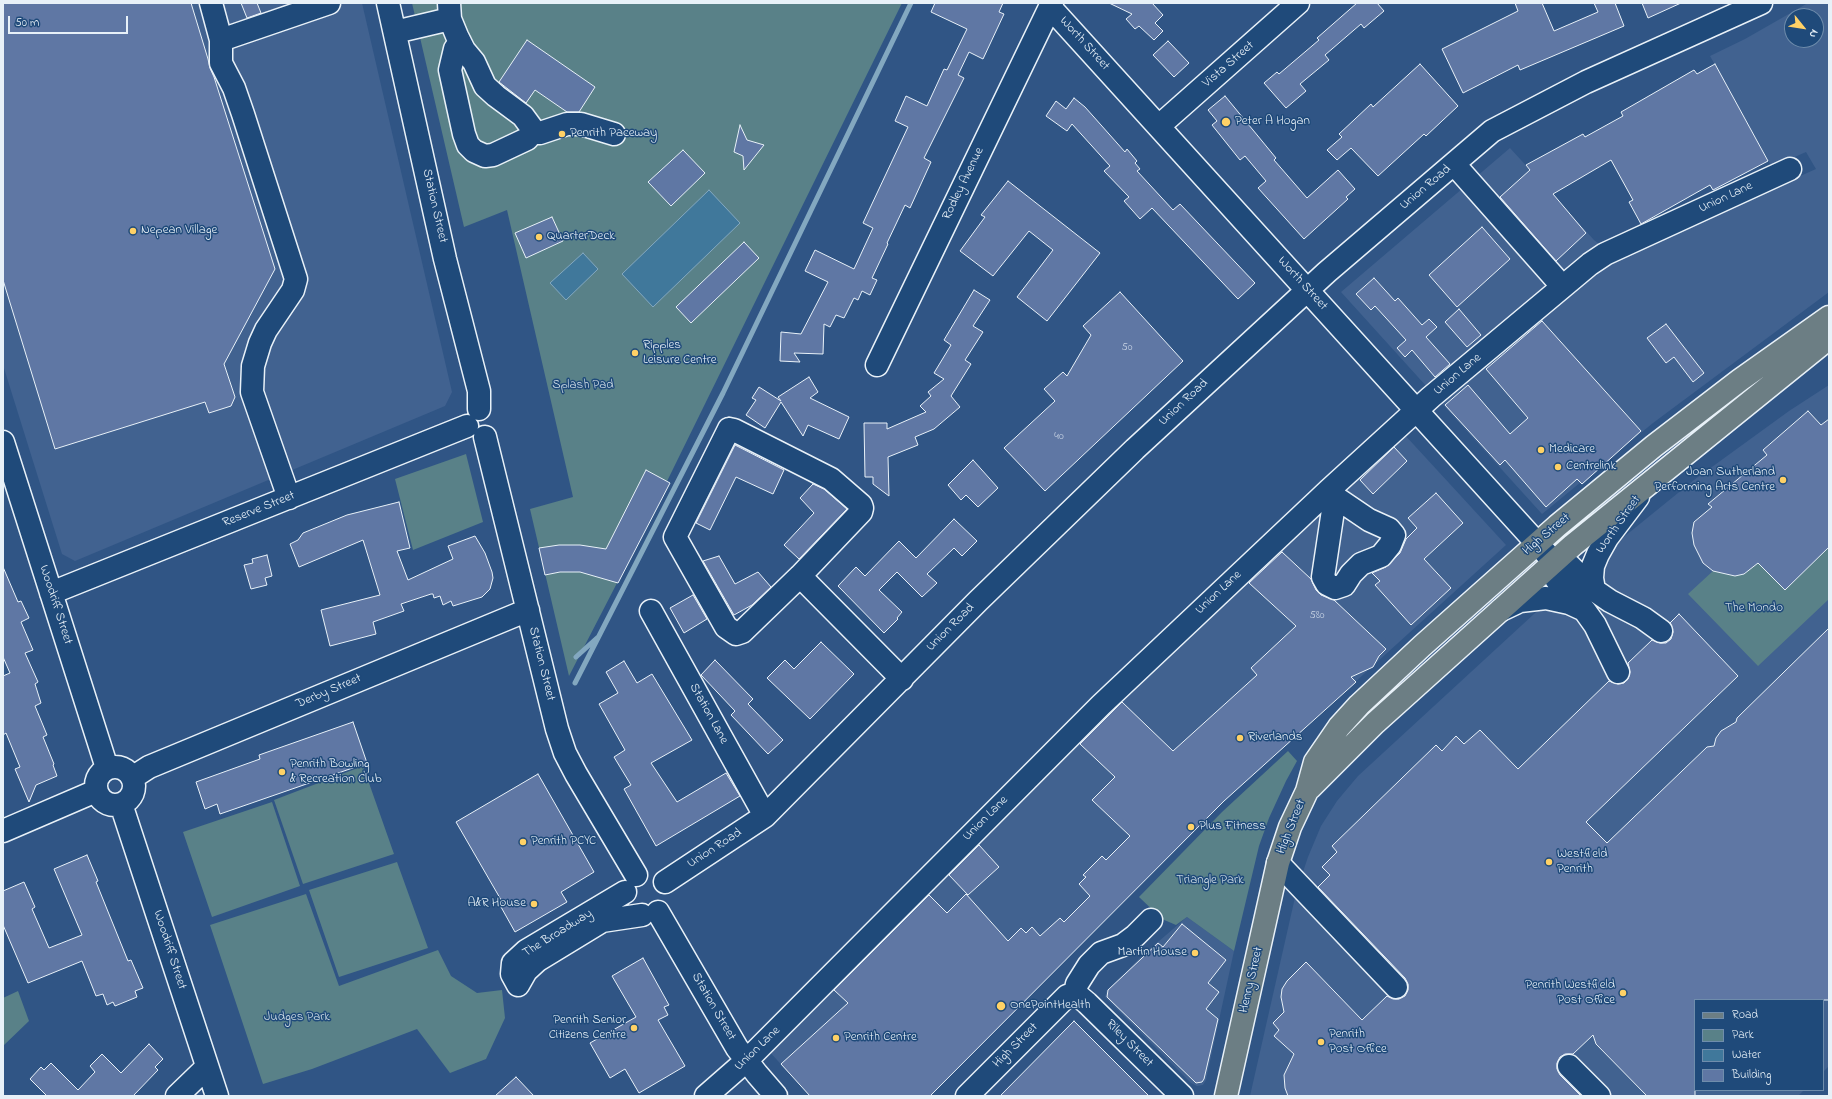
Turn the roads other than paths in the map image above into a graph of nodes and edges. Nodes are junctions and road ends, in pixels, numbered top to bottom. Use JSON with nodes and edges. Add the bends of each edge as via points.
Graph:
{"nodes":[{"id":1,"x":211,"y":3,"type":"edge"},
{"id":2,"x":329,"y":3,"type":"edge"},
{"id":3,"x":388,"y":3,"type":"edge"},
{"id":4,"x":1298,"y":3,"type":"edge"},
{"id":5,"x":1760,"y":3,"type":"edge"},
{"id":6,"x":1051,"y":5,"type":"edge"},
{"id":7,"x":449,"y":11,"type":"edge"},
{"id":8,"x":395,"y":32,"type":"junction"},
{"id":9,"x":221,"y":40,"type":"junction"},
{"id":10,"x":460,"y":42,"type":"junction"},
{"id":11,"x":1159,"y":126,"type":"junction"},
{"id":12,"x":534,"y":130,"type":"junction"},
{"id":13,"x":614,"y":134,"type":"dead end"},
{"id":14,"x":1454,"y":164,"type":"junction"},
{"id":15,"x":1790,"y":169,"type":"dead end"},
{"id":16,"x":1562,"y":286,"type":"junction"},
{"id":17,"x":1308,"y":290,"type":"junction"},
{"id":18,"x":1829,"y":317,"type":"edge"},
{"id":19,"x":1829,"y":338,"type":"edge"},
{"id":20,"x":877,"y":365,"type":"dead end"},
{"id":21,"x":1416,"y":410,"type":"junction"},
{"id":22,"x":476,"y":431,"type":"junction"},
{"id":23,"x":3,"y":442,"type":"edge"},
{"id":24,"x":1647,"y":485,"type":"junction"},
{"id":25,"x":289,"y":498,"type":"junction"},
{"id":26,"x":1537,"y":543,"type":"junction"},
{"id":27,"x":1554,"y":562,"type":"junction"},
{"id":28,"x":800,"y":576,"type":"junction"},
{"id":29,"x":1594,"y":590,"type":"junction"},
{"id":30,"x":51,"y":593,"type":"junction"},
{"id":31,"x":528,"y":610,"type":"junction"},
{"id":32,"x":651,"y":611,"type":"dead end"},
{"id":33,"x":1585,"y":611,"type":"junction"},
{"id":34,"x":1497,"y":612,"type":"junction"},
{"id":35,"x":1661,"y":632,"type":"dead end"},
{"id":36,"x":1618,"y":672,"type":"dead end"},
{"id":37,"x":902,"y":679,"type":"junction"},
{"id":38,"x":107,"y":768,"type":"junction"},
{"id":39,"x":132,"y":778,"type":"junction"},
{"id":40,"x":96,"y":791,"type":"junction"},
{"id":41,"x":1307,"y":791,"type":"junction"},
{"id":42,"x":122,"y":804,"type":"junction"},
{"id":43,"x":765,"y":816,"type":"junction"},
{"id":44,"x":3,"y":831,"type":"edge"},
{"id":45,"x":1278,"y":863,"type":"junction"},
{"id":46,"x":665,"y":882,"type":"junction"},
{"id":47,"x":631,"y":883,"type":"junction"},
{"id":48,"x":650,"y":913,"type":"junction"},
{"id":49,"x":1151,"y":920,"type":"dead end"},
{"id":50,"x":1396,"y":987,"type":"dead end"},
{"id":51,"x":1075,"y":993,"type":"junction"},
{"id":52,"x":746,"y":1061,"type":"junction"},
{"id":53,"x":1569,"y":1066,"type":"dead end"},
{"id":54,"x":207,"y":1067,"type":"junction"},
{"id":55,"x":177,"y":1096,"type":"edge"},
{"id":56,"x":217,"y":1096,"type":"edge"},
{"id":57,"x":706,"y":1096,"type":"edge"},
{"id":58,"x":776,"y":1096,"type":"edge"},
{"id":59,"x":967,"y":1096,"type":"edge"},
{"id":60,"x":1182,"y":1096,"type":"edge"},
{"id":61,"x":1226,"y":1096,"type":"edge"},
{"id":62,"x":1599,"y":1096,"type":"edge"}],
"edges":[{"from":1,"to":9,"type":"street"},
{"from":2,"to":9,"type":"street"},
{"from":3,"to":8,"type":"street","name":"Station Street"},
{"from":4,"to":11,"type":"street","name":"Vista Street"},
{"from":5,"to":14,"type":"street","name":"Union Road","via":[[1586,82],[1492,131]]},
{"from":6,"to":11,"type":"street","name":"Worth Street"},
{"from":6,"to":20,"type":"street","name":"Rodley Avenue"},
{"from":7,"to":8,"type":"street"},
{"from":7,"to":10,"type":"street"},
{"from":8,"to":22,"type":"street","name":"Station Street","via":[[445,259],[479,391],[479,409],[469,414],[466,421]]},
{"from":9,"to":25,"type":"street","via":[[221,63],[234,88],[296,279],[293,290],[260,343],[253,366],[252,392]]},
{"from":10,"to":12,"type":"street","via":[[474,62],[485,86],[523,116]]},
{"from":10,"to":12,"type":"street","via":[[453,54],[450,70],[468,145],[485,156],[493,156],[527,139]]},
{"from":11,"to":17,"type":"street","name":"Worth Street"},
{"from":12,"to":13,"type":"street","via":[[540,133],[567,124],[581,124]]},
{"from":14,"to":16,"type":"street"},
{"from":14,"to":17,"type":"street","name":"Union Road"},
{"from":15,"to":16,"type":"street","name":"Union Lane","via":[[1605,254]]},
{"from":16,"to":21,"type":"street","name":"Union Lane"},
{"from":17,"to":21,"type":"street","name":"Worth Street"},
{"from":17,"to":37,"type":"street","name":"Union Road","via":[[1047,532]]},
{"from":18,"to":26,"type":"main road","name":"High Street","via":[[1740,380],[1654,446]]},
{"from":19,"to":24,"type":"main road","name":"High Street"},
{"from":21,"to":26,"type":"street","name":"Worth Street"},
{"from":21,"to":52,"type":"street","name":"Union Lane","via":[[1332,493],[1101,705]]},
{"from":22,"to":25,"type":"street","name":"Reserve Street"},
{"from":22,"to":31,"type":"street","name":"Station Street"},
{"from":23,"to":30,"type":"street","name":"Woodriff Street"},
{"from":24,"to":27,"type":"main road","name":"High Street"},
{"from":24,"to":29,"type":"street","name":"Worth Street","via":[[1598,554],[1593,566]]},
{"from":25,"to":30,"type":"street","name":"Reserve Street"},
{"from":26,"to":27,"type":"street","name":"Worth Street"},
{"from":26,"to":41,"type":"main road","name":"High Street","via":[[1359,705],[1339,727],[1315,762]]},
{"from":27,"to":29,"type":"street","name":"Worth Street","via":[[1570,566]]},
{"from":27,"to":33,"type":"street","name":"Worth Street","via":[[1556,578]]},
{"from":27,"to":34,"type":"main road","name":"High Street"},
{"from":28,"to":28,"type":"street","via":[[742,632],[736,634],[726,627],[676,542],[676,531],[729,428],[832,479],[862,505],[861,512]]},
{"from":28,"to":37,"type":"street"},
{"from":29,"to":35,"type":"street","name":"Worth Street","via":[[1643,618]]},
{"from":30,"to":38,"type":"street","name":"Woodriff Street"},
{"from":31,"to":39,"type":"street","name":"Derby Street","via":[[149,767]]},
{"from":31,"to":47,"type":"street","name":"Station Street","via":[[565,753]]},
{"from":32,"to":43,"type":"street","name":"Station Lane"},
{"from":33,"to":34,"type":"street","via":[[1569,603],[1546,598],[1520,602]]},
{"from":33,"to":36,"type":"street","name":"Worth Street","via":[[1595,625]]},
{"from":34,"to":41,"type":"main road","name":"High Street","via":[[1375,723]]},
{"from":37,"to":43,"type":"street","name":"Union Road"},
{"from":38,"to":39,"type":"street","via":[[120,767],[128,771]]},
{"from":38,"to":40,"type":"street","via":[[101,772],[97,780]]},
{"from":39,"to":42,"type":"street","via":[[133,793]]},
{"from":40,"to":42,"type":"street","via":[[106,803]]},
{"from":40,"to":44,"type":"street"},
{"from":41,"to":45,"type":"main road","name":"High Street","via":[[1290,827]]},
{"from":42,"to":54,"type":"street","name":"Woodriff Street"},
{"from":43,"to":46,"type":"street","name":"Union Road"},
{"from":45,"to":50,"type":"street"},
{"from":45,"to":61,"type":"main road","name":"Henry Street"},
{"from":46,"to":47,"type":"street","via":[[649,872]]},
{"from":46,"to":48,"type":"street","via":[[668,895],[663,907]]},
{"from":47,"to":48,"type":"street","via":[[628,904],[631,909]]},
{"from":47,"to":48,"type":"street","name":"The Broadway","via":[[595,911],[526,951],[513,963],[512,974],[518,985],[526,971],[538,960],[602,921]]},
{"from":48,"to":52,"type":"street","name":"Station Street"},
{"from":49,"to":51,"type":"street","via":[[1123,946],[1101,953],[1077,984]]},
{"from":51,"to":59,"type":"street","name":"High Street","via":[[1067,996]]},
{"from":51,"to":60,"type":"street","name":"Riley Street"},
{"from":52,"to":57,"type":"street","name":"Union Lane"},
{"from":52,"to":58,"type":"street","name":"Station Street"},
{"from":53,"to":62,"type":"street"},
{"from":54,"to":55,"type":"street"},
{"from":54,"to":56,"type":"street","name":"Woodriff Street"}]}
